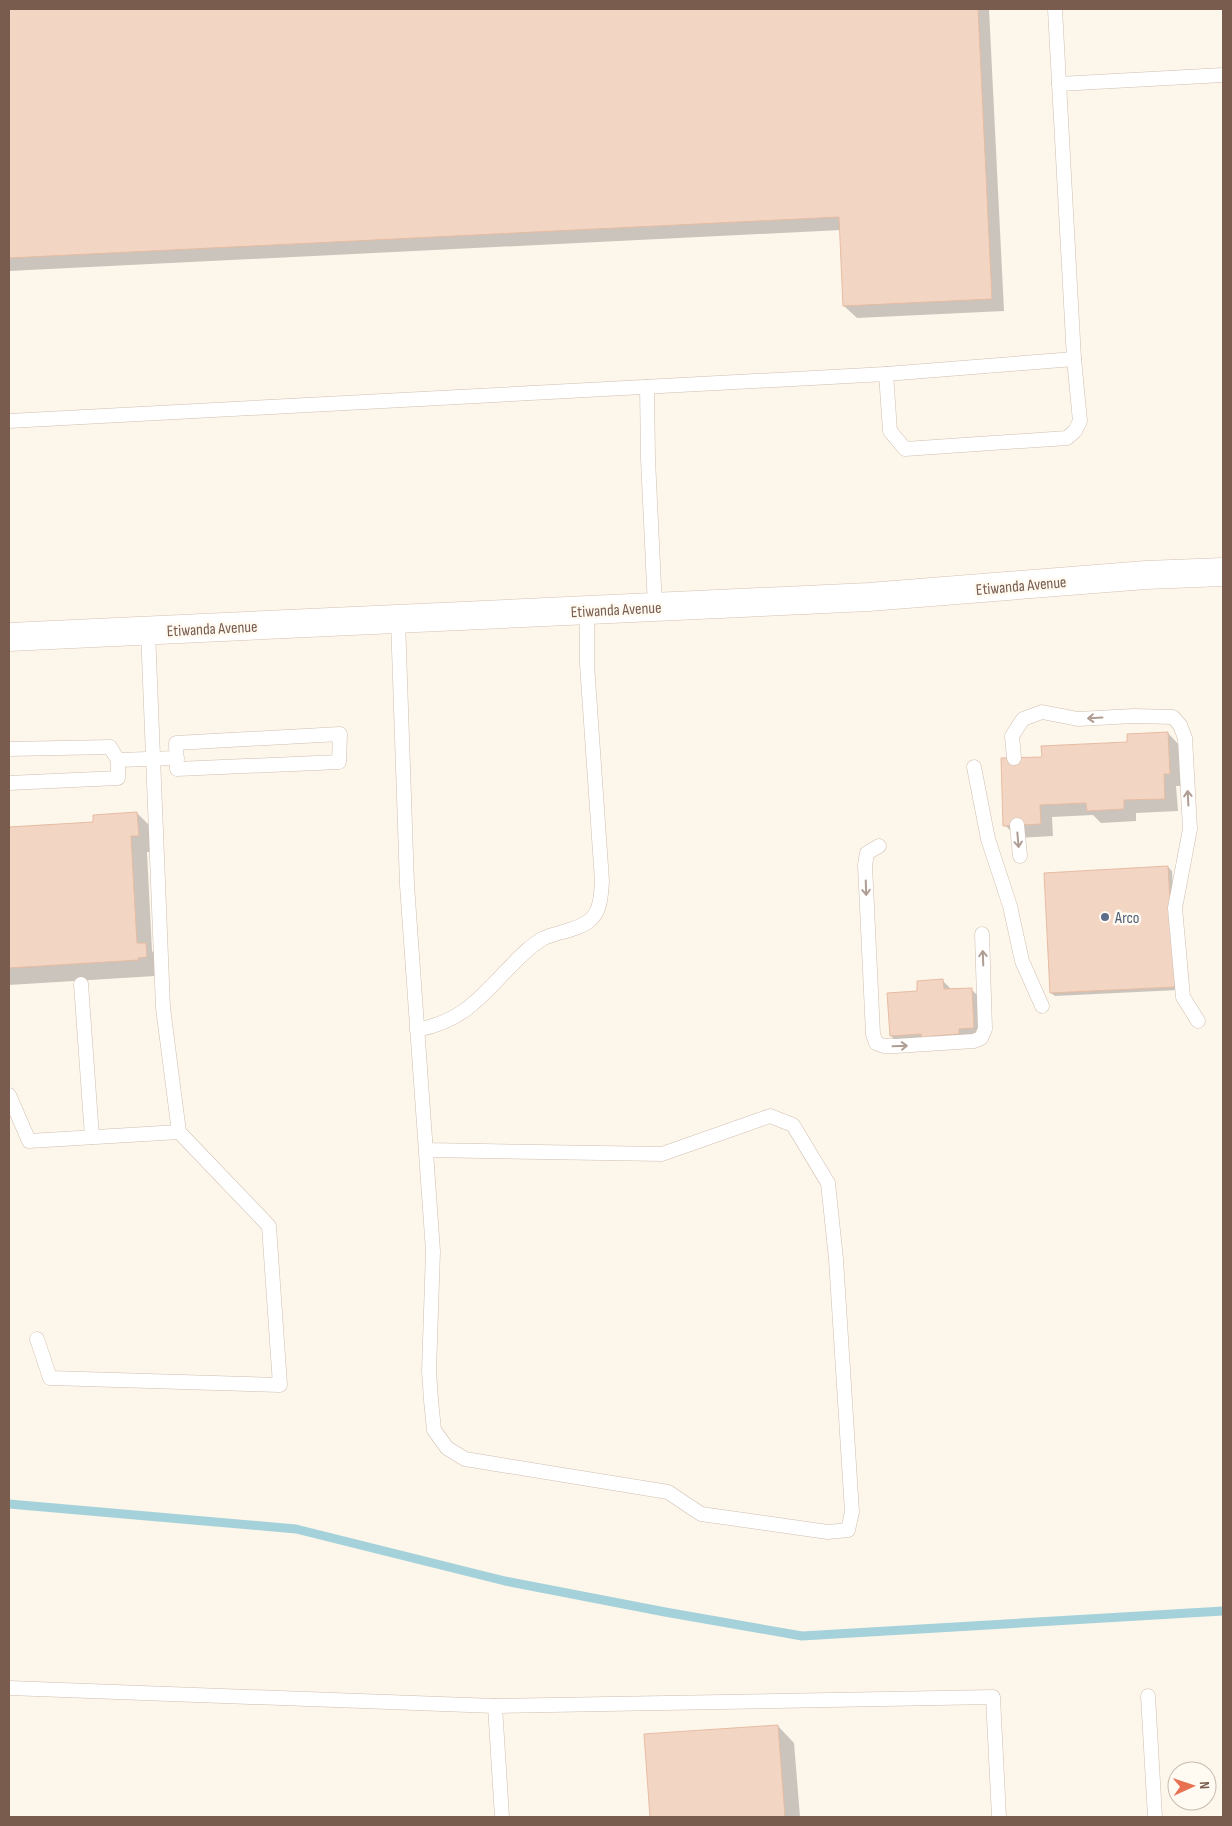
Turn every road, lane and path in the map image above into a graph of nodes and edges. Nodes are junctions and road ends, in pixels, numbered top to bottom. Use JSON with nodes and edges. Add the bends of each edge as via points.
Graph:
{"nodes":[{"id":1,"x":1055,"y":9,"type":"edge"},
{"id":2,"x":1223,"y":75,"type":"edge"},
{"id":3,"x":1059,"y":84,"type":"junction"},
{"id":4,"x":1074,"y":360,"type":"junction"},
{"id":5,"x":886,"y":374,"type":"junction"},
{"id":6,"x":647,"y":387,"type":"junction"},
{"id":7,"x":9,"y":421,"type":"edge"},
{"id":8,"x":1223,"y":572,"type":"edge"},
{"id":9,"x":655,"y":606,"type":"junction"},
{"id":10,"x":587,"y":610,"type":"junction"},
{"id":11,"x":398,"y":620,"type":"junction"},
{"id":12,"x":148,"y":631,"type":"junction"},
{"id":13,"x":9,"y":637,"type":"edge"},
{"id":14,"x":9,"y":750,"type":"edge"},
{"id":15,"x":176,"y":758,"type":"junction"},
{"id":16,"x":1014,"y":758,"type":"dead end"},
{"id":17,"x":154,"y":759,"type":"junction"},
{"id":18,"x":118,"y":760,"type":"junction"},
{"id":19,"x":974,"y":767,"type":"dead end"},
{"id":20,"x":9,"y":783,"type":"edge"},
{"id":21,"x":1017,"y":825,"type":"dead end"},
{"id":22,"x":879,"y":846,"type":"dead end"},
{"id":23,"x":1020,"y":856,"type":"dead end"},
{"id":24,"x":982,"y":934,"type":"dead end"},
{"id":25,"x":81,"y":984,"type":"dead end"},
{"id":26,"x":1042,"y":1006,"type":"dead end"},
{"id":27,"x":1198,"y":1021,"type":"dead end"},
{"id":28,"x":417,"y":1030,"type":"junction"},
{"id":29,"x":9,"y":1095,"type":"edge"},
{"id":30,"x":179,"y":1132,"type":"junction"},
{"id":31,"x":92,"y":1137,"type":"junction"},
{"id":32,"x":426,"y":1150,"type":"junction"},
{"id":33,"x":37,"y":1340,"type":"dead end"},
{"id":34,"x":9,"y":1688,"type":"edge"},
{"id":35,"x":1148,"y":1696,"type":"dead end"},
{"id":36,"x":495,"y":1706,"type":"junction"},
{"id":37,"x":502,"y":1817,"type":"edge"},
{"id":38,"x":999,"y":1817,"type":"edge"},
{"id":39,"x":1155,"y":1817,"type":"edge"}],
"edges":[{"from":1,"to":3,"type":"lane"},
{"from":2,"to":3,"type":"lane"},
{"from":3,"to":4,"type":"lane"},
{"from":4,"to":5,"type":"lane"},
{"from":4,"to":5,"type":"lane","via":[[1080,421],[1067,438],[905,449],[890,431]]},
{"from":5,"to":6,"type":"lane"},
{"from":6,"to":7,"type":"lane"},
{"from":6,"to":9,"type":"lane"},
{"from":8,"to":9,"type":"main road","name":"Etiwanda Avenue","via":[[869,597]]},
{"from":9,"to":10,"type":"main road","name":"Etiwanda Avenue"},
{"from":10,"to":11,"type":"main road","name":"Etiwanda Avenue"},
{"from":10,"to":28,"type":"lane","via":[[587,664],[602,881],[599,908],[590,920],[544,938],[517,959],[462,1014],[437,1026]]},
{"from":11,"to":12,"type":"main road","name":"Etiwanda Avenue"},
{"from":11,"to":28,"type":"lane","via":[[407,885]]},
{"from":12,"to":13,"type":"main road","name":"Etiwanda Avenue"},
{"from":12,"to":17,"type":"lane"},
{"from":14,"to":18,"type":"lane","via":[[110,747]]},
{"from":15,"to":15,"type":"lane","via":[[176,743],[340,734],[339,762],[177,769]]},
{"from":15,"to":17,"type":"lane"},
{"from":27,"to":16,"type":"lane","one_way":true,"via":[[1183,997],[1175,908],[1190,829],[1185,738],[1180,726],[1173,717],[1078,719],[1042,712],[1023,718],[1012,736]]},
{"from":17,"to":18,"type":"lane"},
{"from":17,"to":30,"type":"lane","via":[[163,1008]]},
{"from":18,"to":20,"type":"lane","via":[[118,778]]},
{"from":19,"to":26,"type":"lane","via":[[988,838],[1010,906],[1022,960]]},
{"from":21,"to":23,"type":"lane","one_way":true},
{"from":22,"to":24,"type":"lane","one_way":true,"via":[[867,853],[866,865],[876,1043],[896,1046],[981,1038],[985,1029]]},
{"from":25,"to":31,"type":"lane"},
{"from":28,"to":32,"type":"lane"},
{"from":29,"to":31,"type":"lane","via":[[29,1141]]},
{"from":30,"to":31,"type":"lane"},
{"from":30,"to":33,"type":"lane","via":[[269,1226],[280,1385],[50,1378]]},
{"from":32,"to":32,"type":"lane","via":[[433,1250],[430,1390],[434,1430],[447,1448],[465,1459],[668,1492],[701,1514],[828,1532],[848,1530],[852,1512],[828,1183],[793,1125],[770,1116],[662,1154]]},
{"from":34,"to":36,"type":"lane"},
{"from":35,"to":39,"type":"lane"},
{"from":36,"to":37,"type":"lane"},
{"from":36,"to":38,"type":"lane","via":[[993,1698]]}]}
